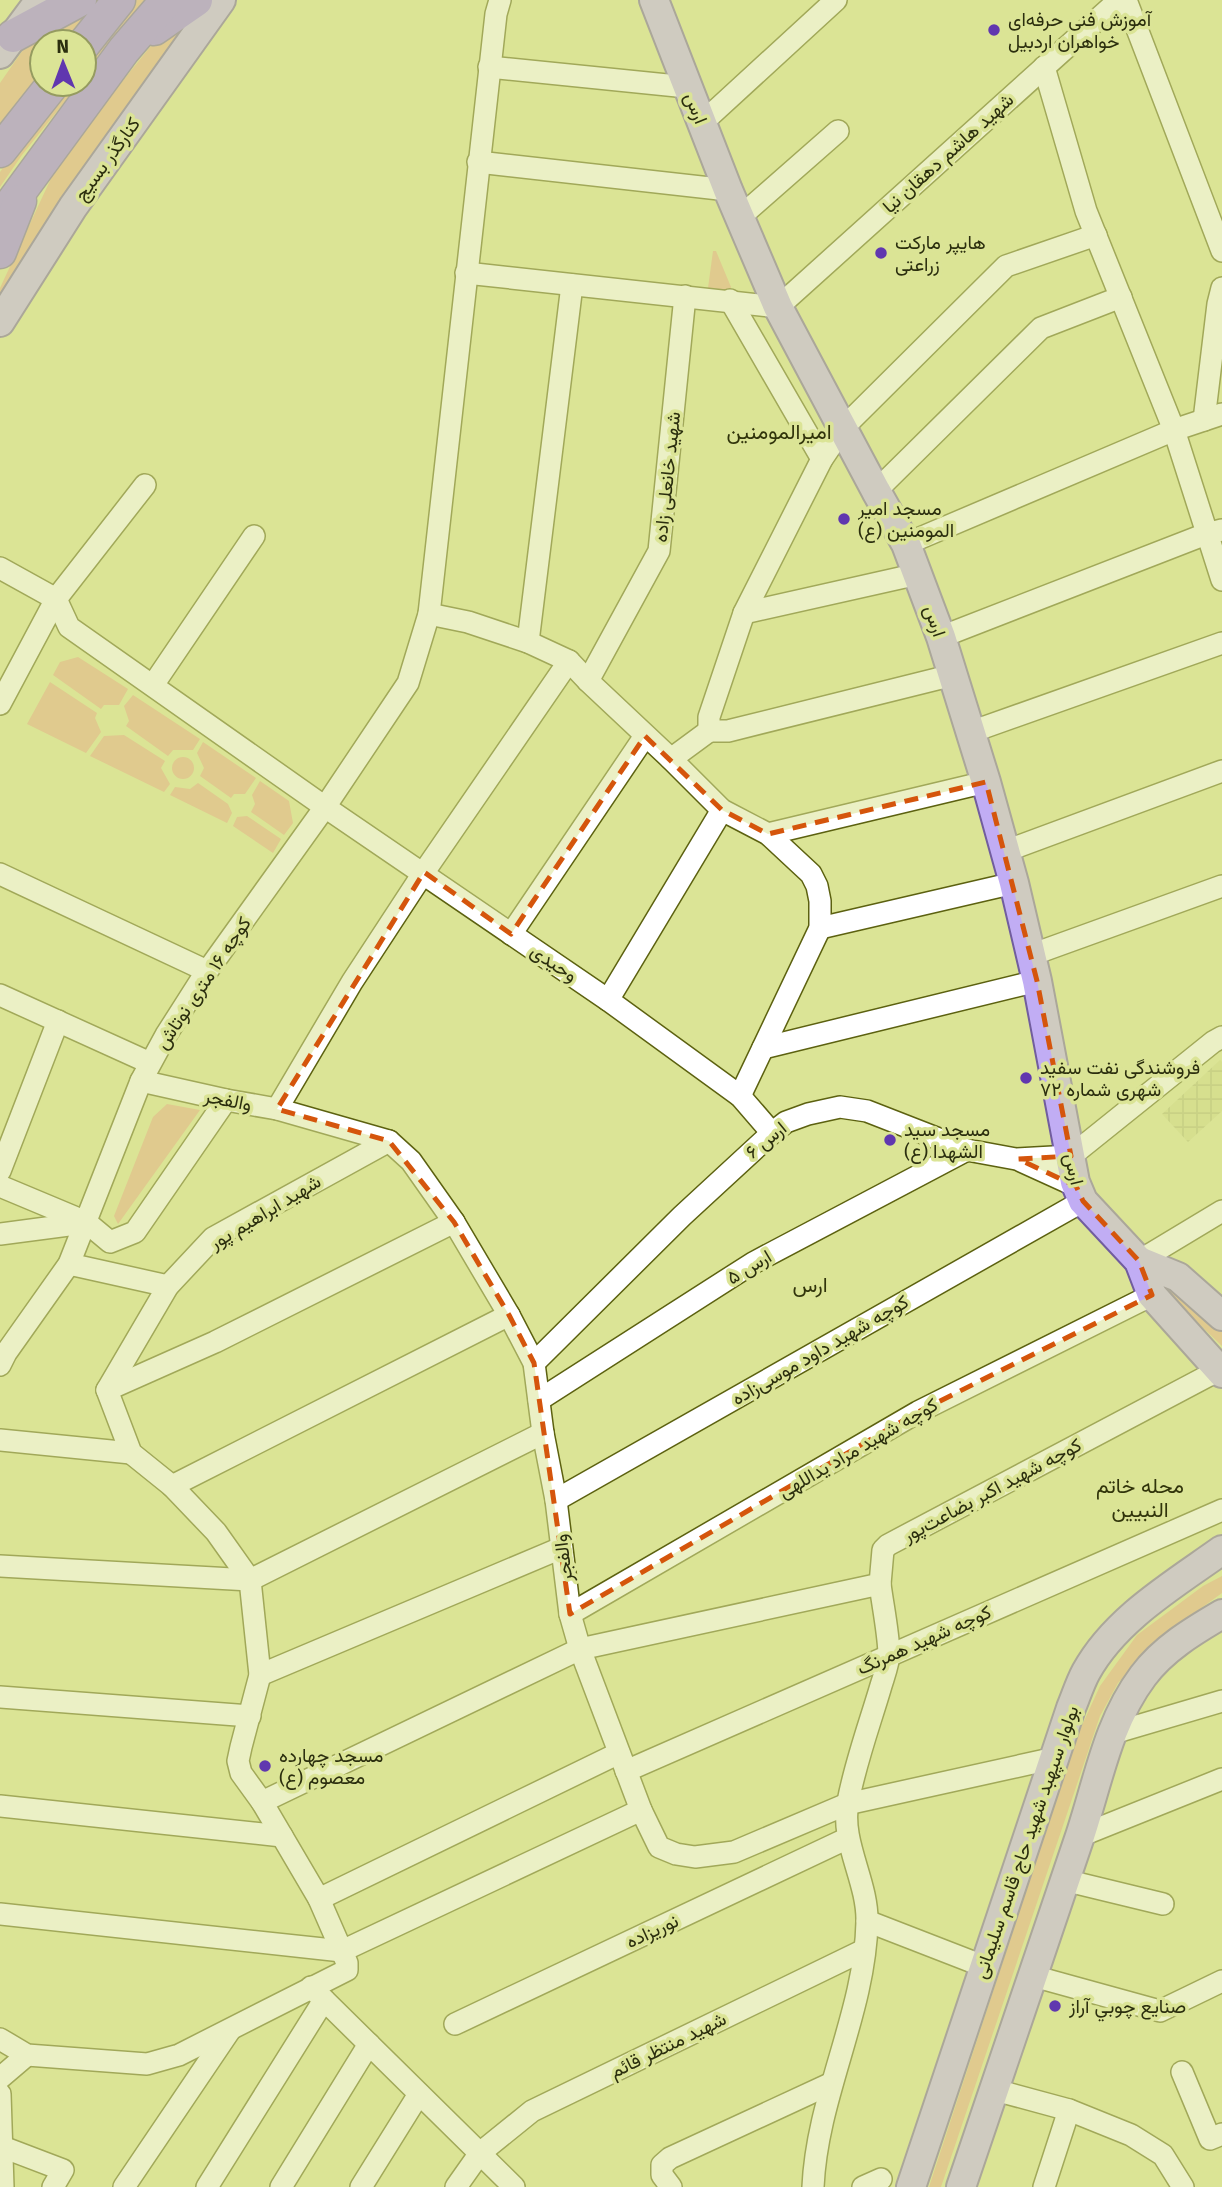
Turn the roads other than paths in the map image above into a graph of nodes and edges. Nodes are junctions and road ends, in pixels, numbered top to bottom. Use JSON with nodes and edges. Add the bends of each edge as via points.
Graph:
{"nodes":[{"id":1,"x":40,"y":0,"type":"edge"},
{"id":2,"x":80,"y":0,"type":"edge"},
{"id":3,"x":119,"y":0,"type":"edge"},
{"id":4,"x":167,"y":0,"type":"edge"},
{"id":5,"x":196,"y":0,"type":"edge"},
{"id":6,"x":221,"y":0,"type":"edge"},
{"id":7,"x":500,"y":0,"type":"edge"},
{"id":8,"x":836,"y":0,"type":"edge"},
{"id":9,"x":1119,"y":0,"type":"edge"},
{"id":10,"x":1126,"y":0,"type":"edge"},
{"id":11,"x":657,"y":2,"type":"edge"},
{"id":12,"x":97,"y":28,"type":"edge"},
{"id":13,"x":4,"y":38,"type":"edge"},
{"id":14,"x":124,"y":50,"type":"junction"},
{"id":15,"x":489,"y":67,"type":"junction"},
{"id":16,"x":1044,"y":67,"type":"junction"},
{"id":17,"x":687,"y":87,"type":"junction"},
{"id":18,"x":42,"y":98,"type":"edge"},
{"id":19,"x":702,"y":123,"type":"junction"},
{"id":20,"x":838,"y":131,"type":"dead end"},
{"id":21,"x":0,"y":151,"type":"edge"},
{"id":22,"x":478,"y":162,"type":"junction"},
{"id":23,"x":25,"y":187,"type":"junction"},
{"id":24,"x":728,"y":190,"type":"junction"},
{"id":25,"x":740,"y":217,"type":"junction"},
{"id":26,"x":0,"y":219,"type":"edge"},
{"id":27,"x":1096,"y":235,"type":"junction"},
{"id":28,"x":1222,"y":251,"type":"edge"},
{"id":29,"x":0,"y":252,"type":"edge"},
{"id":30,"x":466,"y":273,"type":"junction"},
{"id":31,"x":572,"y":285,"type":"junction"},
{"id":32,"x":685,"y":296,"type":"junction"},
{"id":33,"x":1121,"y":297,"type":"junction"},
{"id":34,"x":1221,"y":298,"type":"edge"},
{"id":35,"x":730,"y":300,"type":"junction"},
{"id":36,"x":778,"y":307,"type":"junction"},
{"id":37,"x":0,"y":322,"type":"edge"},
{"id":38,"x":1213,"y":417,"type":"edge"},
{"id":39,"x":843,"y":428,"type":"junction"},
{"id":40,"x":1174,"y":430,"type":"junction"},
{"id":41,"x":822,"y":459,"type":"junction"},
{"id":42,"x":145,"y":485,"type":"dead end"},
{"id":43,"x":876,"y":491,"type":"junction"},
{"id":44,"x":1214,"y":532,"type":"edge"},
{"id":45,"x":254,"y":536,"type":"dead end"},
{"id":46,"x":906,"y":544,"type":"junction"},
{"id":47,"x":0,"y":568,"type":"edge"},
{"id":48,"x":918,"y":574,"type":"junction"},
{"id":49,"x":1222,"y":580,"type":"edge"},
{"id":50,"x":56,"y":599,"type":"junction"},
{"id":51,"x":744,"y":613,"type":"junction"},
{"id":52,"x":429,"y":614,"type":"junction"},
{"id":53,"x":941,"y":637,"type":"junction"},
{"id":54,"x":528,"y":642,"type":"junction"},
{"id":55,"x":1222,"y":643,"type":"edge"},
{"id":56,"x":569,"y":661,"type":"junction"},
{"id":57,"x":953,"y":674,"type":"junction"},
{"id":58,"x":588,"y":681,"type":"junction"},
{"id":59,"x":153,"y":685,"type":"junction"},
{"id":60,"x":0,"y":704,"type":"edge"},
{"id":61,"x":709,"y":731,"type":"junction"},
{"id":62,"x":971,"y":733,"type":"junction"},
{"id":63,"x":645,"y":736,"type":"junction"},
{"id":64,"x":671,"y":759,"type":"junction"},
{"id":65,"x":1222,"y":771,"type":"edge"},
{"id":66,"x":986,"y":782,"type":"junction"},
{"id":67,"x":325,"y":807,"type":"junction"},
{"id":68,"x":722,"y":810,"type":"junction"},
{"id":69,"x":768,"y":834,"type":"junction"},
{"id":70,"x":1006,"y":851,"type":"junction"},
{"id":71,"x":424,"y":872,"type":"junction"},
{"id":72,"x":0,"y":874,"type":"edge"},
{"id":73,"x":1014,"y":883,"type":"junction"},
{"id":74,"x":1222,"y":886,"type":"edge"},
{"id":75,"x":820,"y":928,"type":"junction"},
{"id":76,"x":511,"y":934,"type":"junction"},
{"id":77,"x":1034,"y":968,"type":"junction"},
{"id":78,"x":207,"y":971,"type":"junction"},
{"id":79,"x":0,"y":995,"type":"edge"},
{"id":80,"x":608,"y":1000,"type":"junction"},
{"id":81,"x":58,"y":1021,"type":"junction"},
{"id":82,"x":1222,"y":1037,"type":"edge"},
{"id":83,"x":763,"y":1048,"type":"junction"},
{"id":84,"x":146,"y":1072,"type":"junction"},
{"id":85,"x":740,"y":1096,"type":"junction"},
{"id":86,"x":226,"y":1100,"type":"junction"},
{"id":87,"x":277,"y":1108,"type":"junction"},
{"id":88,"x":772,"y":1133,"type":"junction"},
{"id":89,"x":389,"y":1141,"type":"junction"},
{"id":90,"x":967,"y":1150,"type":"junction"},
{"id":91,"x":1071,"y":1156,"type":"junction"},
{"id":92,"x":1016,"y":1159,"type":"junction"},
{"id":93,"x":0,"y":1171,"type":"edge"},
{"id":94,"x":0,"y":1186,"type":"edge"},
{"id":95,"x":1080,"y":1193,"type":"junction"},
{"id":96,"x":1222,"y":1211,"type":"edge"},
{"id":97,"x":86,"y":1222,"type":"junction"},
{"id":98,"x":454,"y":1222,"type":"junction"},
{"id":99,"x":0,"y":1234,"type":"edge"},
{"id":100,"x":1139,"y":1261,"type":"junction"},
{"id":101,"x":69,"y":1264,"type":"junction"},
{"id":102,"x":168,"y":1286,"type":"junction"},
{"id":103,"x":1152,"y":1295,"type":"junction"},
{"id":104,"x":509,"y":1315,"type":"junction"},
{"id":105,"x":1222,"y":1316,"type":"edge"},
{"id":106,"x":2,"y":1357,"type":"edge"},
{"id":107,"x":534,"y":1363,"type":"junction"},
{"id":108,"x":1220,"y":1372,"type":"edge"},
{"id":109,"x":107,"y":1390,"type":"junction"},
{"id":110,"x":539,"y":1400,"type":"junction"},
{"id":111,"x":543,"y":1433,"type":"junction"},
{"id":112,"x":0,"y":1440,"type":"edge"},
{"id":113,"x":131,"y":1453,"type":"junction"},
{"id":114,"x":172,"y":1486,"type":"junction"},
{"id":115,"x":556,"y":1500,"type":"junction"},
{"id":116,"x":1222,"y":1510,"type":"edge"},
{"id":117,"x":561,"y":1548,"type":"junction"},
{"id":118,"x":1222,"y":1550,"type":"edge"},
{"id":119,"x":0,"y":1566,"type":"edge"},
{"id":120,"x":250,"y":1580,"type":"junction"},
{"id":121,"x":880,"y":1584,"type":"junction"},
{"id":122,"x":570,"y":1614,"type":"junction"},
{"id":123,"x":1222,"y":1614,"type":"edge"},
{"id":124,"x":580,"y":1649,"type":"junction"},
{"id":125,"x":889,"y":1655,"type":"junction"},
{"id":126,"x":260,"y":1675,"type":"junction"},
{"id":127,"x":0,"y":1697,"type":"edge"},
{"id":128,"x":1222,"y":1701,"type":"edge"},
{"id":129,"x":250,"y":1716,"type":"junction"},
{"id":130,"x":1110,"y":1734,"type":"junction"},
{"id":131,"x":1055,"y":1758,"type":"junction"},
{"id":132,"x":623,"y":1762,"type":"junction"},
{"id":133,"x":1222,"y":1779,"type":"edge"},
{"id":134,"x":262,"y":1802,"type":"junction"},
{"id":135,"x":847,"y":1804,"type":"junction"},
{"id":136,"x":0,"y":1806,"type":"edge"},
{"id":137,"x":641,"y":1810,"type":"junction"},
{"id":138,"x":282,"y":1836,"type":"junction"},
{"id":139,"x":1080,"y":1836,"type":"junction"},
{"id":140,"x":848,"y":1838,"type":"junction"},
{"id":141,"x":1064,"y":1880,"type":"junction"},
{"id":142,"x":319,"y":1899,"type":"junction"},
{"id":143,"x":1163,"y":1904,"type":"dead end"},
{"id":144,"x":0,"y":1914,"type":"edge"},
{"id":145,"x":867,"y":1920,"type":"junction"},
{"id":146,"x":864,"y":1950,"type":"junction"},
{"id":147,"x":342,"y":1951,"type":"junction"},
{"id":148,"x":983,"y":1966,"type":"junction"},
{"id":149,"x":1033,"y":1976,"type":"junction"},
{"id":150,"x":1222,"y":1981,"type":"edge"},
{"id":151,"x":318,"y":1994,"type":"junction"},
{"id":152,"x":455,"y":2024,"type":"dead end"},
{"id":153,"x":231,"y":2029,"type":"junction"},
{"id":154,"x":0,"y":2039,"type":"edge"},
{"id":155,"x":369,"y":2044,"type":"junction"},
{"id":156,"x":27,"y":2055,"type":"junction"},
{"id":157,"x":1182,"y":2072,"type":"dead end"},
{"id":158,"x":0,"y":2078,"type":"edge"},
{"id":159,"x":832,"y":2083,"type":"junction"},
{"id":160,"x":995,"y":2090,"type":"junction"},
{"id":161,"x":0,"y":2094,"type":"edge"},
{"id":162,"x":419,"y":2094,"type":"junction"},
{"id":163,"x":1069,"y":2110,"type":"junction"},
{"id":164,"x":1216,"y":2137,"type":"edge"},
{"id":165,"x":0,"y":2146,"type":"edge"},
{"id":166,"x":480,"y":2153,"type":"junction"},
{"id":167,"x":1183,"y":2186,"type":"edge"},
{"id":168,"x":3,"y":2187,"type":"edge"},
{"id":169,"x":53,"y":2187,"type":"edge"},
{"id":170,"x":124,"y":2187,"type":"edge"},
{"id":171,"x":207,"y":2187,"type":"edge"},
{"id":172,"x":281,"y":2187,"type":"edge"},
{"id":173,"x":361,"y":2187,"type":"edge"},
{"id":174,"x":456,"y":2187,"type":"edge"},
{"id":175,"x":514,"y":2187,"type":"edge"},
{"id":176,"x":671,"y":2187,"type":"edge"},
{"id":177,"x":813,"y":2187,"type":"edge"},
{"id":178,"x":911,"y":2187,"type":"edge"},
{"id":179,"x":961,"y":2187,"type":"edge"},
{"id":180,"x":1044,"y":2187,"type":"edge"}],
"edges":[{"from":1,"to":13,"type":"main road"},
{"from":2,"to":13,"type":"highway"},
{"from":3,"to":12,"type":"highway"},
{"from":4,"to":14,"type":"highway"},
{"from":5,"to":14,"type":"highway"},
{"from":6,"to":37,"type":"main road","name":"کنارگذر بسیج","via":[[72,207]]},
{"from":7,"to":15,"type":"street","name":"کوچه ۱۶ متری نوتاش"},
{"from":8,"to":19,"type":"street"},
{"from":9,"to":16,"type":"street","name":"شهید هاشم دهقان نیا"},
{"from":10,"to":28,"type":"street"},
{"from":11,"to":17,"type":"main road","name":"ارس"},
{"from":14,"to":23,"type":"highway"},
{"from":15,"to":17,"type":"street"},
{"from":15,"to":22,"type":"street","name":"کوچه ۱۶ متری نوتاش"},
{"from":16,"to":27,"type":"street"},
{"from":16,"to":36,"type":"street","name":"شهید هاشم دهقان نیا"},
{"from":17,"to":19,"type":"main road","name":"ارس"},
{"from":18,"to":21,"type":"highway"},
{"from":19,"to":24,"type":"main road","name":"ارس"},
{"from":20,"to":25,"type":"street"},
{"from":22,"to":24,"type":"street"},
{"from":22,"to":30,"type":"street","name":"کوچه ۱۶ متری نوتاش"},
{"from":23,"to":26,"type":"highway"},
{"from":23,"to":29,"type":"highway"},
{"from":24,"to":25,"type":"main road","name":"ارس"},
{"from":25,"to":36,"type":"main road","name":"ارس"},
{"from":27,"to":33,"type":"street"},
{"from":27,"to":39,"type":"street","via":[[1006,266]]},
{"from":30,"to":31,"type":"street"},
{"from":30,"to":52,"type":"street","name":"کوچه ۱۶ متری نوتاش"},
{"from":31,"to":32,"type":"street"},
{"from":31,"to":54,"type":"street"},
{"from":32,"to":35,"type":"street"},
{"from":32,"to":58,"type":"street","name":"شهید خانعلی زاده","via":[[659,551]]},
{"from":33,"to":40,"type":"street"},
{"from":33,"to":43,"type":"street","via":[[1041,328]]},
{"from":34,"to":38,"type":"street"},
{"from":35,"to":36,"type":"street"},
{"from":35,"to":41,"type":"street"},
{"from":36,"to":39,"type":"main road","name":"ارس"},
{"from":38,"to":40,"type":"street"},
{"from":39,"to":41,"type":"street"},
{"from":39,"to":43,"type":"main road","name":"ارس"},
{"from":40,"to":44,"type":"street"},
{"from":40,"to":46,"type":"street"},
{"from":41,"to":51,"type":"street"},
{"from":42,"to":50,"type":"street"},
{"from":43,"to":46,"type":"main road","name":"ارس"},
{"from":44,"to":49,"type":"street"},
{"from":44,"to":53,"type":"street"},
{"from":45,"to":59,"type":"street"},
{"from":46,"to":48,"type":"main road","name":"ارس"},
{"from":47,"to":50,"type":"street"},
{"from":48,"to":51,"type":"street"},
{"from":48,"to":53,"type":"main road","name":"ارس"},
{"from":50,"to":59,"type":"street","name":"وحیدی","via":[[69,626]]},
{"from":50,"to":60,"type":"street"},
{"from":51,"to":61,"type":"street","via":[[709,717]]},
{"from":52,"to":54,"type":"street"},
{"from":52,"to":67,"type":"street","name":"کوچه ۱۶ متری نوتاش","via":[[408,682]]},
{"from":53,"to":57,"type":"main road","name":"ارس"},
{"from":54,"to":56,"type":"street"},
{"from":55,"to":62,"type":"street"},
{"from":56,"to":58,"type":"street"},
{"from":56,"to":71,"type":"street"},
{"from":57,"to":61,"type":"street","via":[[728,731]]},
{"from":57,"to":62,"type":"main road","name":"ارس"},
{"from":58,"to":63,"type":"street"},
{"from":59,"to":67,"type":"street","name":"وحیدی"},
{"from":61,"to":64,"type":"street"},
{"from":62,"to":66,"type":"main road","name":"ارس"},
{"from":63,"to":64,"type":"street"},
{"from":63,"to":76,"type":"street"},
{"from":64,"to":68,"type":"street"},
{"from":65,"to":70,"type":"street"},
{"from":66,"to":69,"type":"street"},
{"from":66,"to":70,"type":"main road","name":"ارس"},
{"from":67,"to":71,"type":"street","name":"وحیدی"},
{"from":67,"to":78,"type":"street","name":"کوچه ۱۶ متری نوتاش"},
{"from":68,"to":69,"type":"street"},
{"from":68,"to":80,"type":"street"},
{"from":69,"to":75,"type":"street","via":[[811,874],[820,901]]},
{"from":70,"to":73,"type":"main road","name":"ارس"},
{"from":71,"to":76,"type":"street","name":"وحیدی"},
{"from":71,"to":87,"type":"street"},
{"from":72,"to":78,"type":"street"},
{"from":73,"to":75,"type":"street"},
{"from":73,"to":77,"type":"main road","name":"ارس"},
{"from":74,"to":77,"type":"street"},
{"from":75,"to":83,"type":"street"},
{"from":76,"to":80,"type":"street","name":"وحیدی"},
{"from":77,"to":83,"type":"street"},
{"from":77,"to":91,"type":"main road","name":"ارس"},
{"from":78,"to":84,"type":"street","name":"کوچه ۱۶ متری نوتاش"},
{"from":79,"to":81,"type":"street","name":"والفجر"},
{"from":80,"to":85,"type":"street","name":"وحیدی"},
{"from":81,"to":84,"type":"street","name":"والفجر"},
{"from":81,"to":93,"type":"street"},
{"from":82,"to":91,"type":"street"},
{"from":83,"to":85,"type":"street"},
{"from":84,"to":86,"type":"street","name":"والفجر"},
{"from":84,"to":97,"type":"street","name":"کوچه ۱۶ متری نوتاش"},
{"from":85,"to":88,"type":"street","name":"وحیدی"},
{"from":86,"to":87,"type":"street","name":"والفجر"},
{"from":86,"to":97,"type":"street","via":[[135,1232],[110,1242]]},
{"from":87,"to":89,"type":"street","name":"والفجر"},
{"from":88,"to":90,"type":"street","name":"ارس ۶","via":[[786,1122],[840,1107],[867,1111]]},
{"from":88,"to":107,"type":"street","name":"ارس ۶"},
{"from":89,"to":98,"type":"street","name":"والفجر","via":[[411,1161]]},
{"from":89,"to":102,"type":"street","name":"شهید ابراهیم پور","via":[[212,1238]]},
{"from":90,"to":92,"type":"street","name":"ارس ۶"},
{"from":90,"to":110,"type":"street","name":"ارس ۵","via":[[753,1264]]},
{"from":91,"to":92,"type":"street","name":"ارس ۶"},
{"from":91,"to":95,"type":"main road","name":"ارس"},
{"from":92,"to":95,"type":"street"},
{"from":94,"to":97,"type":"street"},
{"from":95,"to":100,"type":"main road","name":"ارس"},
{"from":95,"to":115,"type":"street","name":"کوچه شهید داود موسی‌زاده"},
{"from":96,"to":100,"type":"street"},
{"from":97,"to":99,"type":"street"},
{"from":97,"to":101,"type":"street","name":"کوچه ۱۶ متری نوتاش"},
{"from":98,"to":104,"type":"street","name":"والفجر"},
{"from":98,"to":109,"type":"street","via":[[215,1342]]},
{"from":100,"to":103,"type":"main road","name":"ارس"},
{"from":100,"to":105,"type":"main road","name":"ارس","via":[[1178,1277]]},
{"from":101,"to":102,"type":"street"},
{"from":101,"to":106,"type":"street","name":"کوچه ۱۶ متری نوتاش"},
{"from":102,"to":109,"type":"street","name":"شهید ابراهیم پور"},
{"from":103,"to":108,"type":"main road","name":"ارس"},
{"from":103,"to":122,"type":"street","name":"کوچه شهید مراد یداللهی","via":[[918,1412]]},
{"from":104,"to":107,"type":"street","name":"والفجر"},
{"from":104,"to":114,"type":"street"},
{"from":107,"to":110,"type":"street","name":"والفجر"},
{"from":108,"to":121,"type":"street","name":"کوچه شهید اکبر بضاعت‌پور","via":[[888,1545],[883,1550]]},
{"from":109,"to":113,"type":"street"},
{"from":110,"to":111,"type":"street","name":"والفجر"},
{"from":111,"to":115,"type":"street","name":"والفجر"},
{"from":111,"to":120,"type":"street"},
{"from":112,"to":113,"type":"street"},
{"from":113,"to":114,"type":"street"},
{"from":114,"to":120,"type":"street","via":[[216,1532]]},
{"from":115,"to":117,"type":"street","name":"والفجر"},
{"from":116,"to":125,"type":"street","name":"کوچه شهید همرنگ"},
{"from":117,"to":122,"type":"street","name":"والفجر"},
{"from":117,"to":126,"type":"street"},
{"from":118,"to":131,"type":"main road","name":"بولوار سپهبد شهید حاج قاسم سلیمانی","via":[[1154,1598],[1105,1646],[1086,1672]]},
{"from":119,"to":120,"type":"street"},
{"from":120,"to":126,"type":"street"},
{"from":121,"to":124,"type":"street"},
{"from":121,"to":125,"type":"street"},
{"from":122,"to":124,"type":"street","name":"والفجر"},
{"from":123,"to":130,"type":"main road","via":[[1162,1656],[1143,1676]]},
{"from":124,"to":132,"type":"street","name":"والفجر"},
{"from":124,"to":134,"type":"street"},
{"from":125,"to":132,"type":"street","name":"کوچه شهید همرنگ"},
{"from":125,"to":135,"type":"street"},
{"from":126,"to":129,"type":"street"},
{"from":127,"to":129,"type":"street"},
{"from":128,"to":130,"type":"street"},
{"from":129,"to":134,"type":"street","via":[[239,1761],[241,1773]]},
{"from":130,"to":139,"type":"main road"},
{"from":131,"to":135,"type":"street","name":"والفجر"},
{"from":131,"to":148,"type":"main road","name":"بولوار سپهبد شهید حاج قاسم سلیمانی"},
{"from":132,"to":137,"type":"street","name":"والفجر"},
{"from":132,"to":142,"type":"street","name":"کوچه شهید همرنگ"},
{"from":133,"to":139,"type":"street"},
{"from":134,"to":138,"type":"street"},
{"from":135,"to":137,"type":"street","name":"والفجر","via":[[734,1852],[695,1857],[659,1847]]},
{"from":135,"to":140,"type":"street"},
{"from":136,"to":138,"type":"street"},
{"from":137,"to":147,"type":"street"},
{"from":138,"to":142,"type":"street"},
{"from":139,"to":141,"type":"main road"},
{"from":140,"to":145,"type":"street","via":[[865,1889]]},
{"from":140,"to":152,"type":"street","name":"نوریزاده"},
{"from":141,"to":143,"type":"street"},
{"from":141,"to":149,"type":"main road"},
{"from":142,"to":147,"type":"street"},
{"from":144,"to":147,"type":"street"},
{"from":145,"to":146,"type":"street"},
{"from":145,"to":148,"type":"street"},
{"from":146,"to":159,"type":"street","via":[[855,2009]]},
{"from":146,"to":166,"type":"street","name":"شهید منتظر قائم","via":[[533,2111]]},
{"from":147,"to":151,"type":"street","via":[[347,1970]]},
{"from":148,"to":178,"type":"main road","name":"بولوار سپهبد شهید حاج قاسم سلیمانی"},
{"from":149,"to":150,"type":"street","via":[[1160,2011]]},
{"from":149,"to":160,"type":"main road"},
{"from":151,"to":153,"type":"street"},
{"from":151,"to":155,"type":"street"},
{"from":151,"to":171,"type":"street"},
{"from":153,"to":156,"type":"street","via":[[180,2055],[147,2064]]},
{"from":153,"to":170,"type":"street"},
{"from":154,"to":156,"type":"street"},
{"from":155,"to":162,"type":"street"},
{"from":155,"to":172,"type":"street"},
{"from":156,"to":158,"type":"street"},
{"from":157,"to":164,"type":"street"},
{"from":159,"to":176,"type":"street","via":[[670,2158],[662,2165],[662,2175]]},
{"from":159,"to":177,"type":"street","via":[[814,2157]]},
{"from":160,"to":163,"type":"street"},
{"from":160,"to":179,"type":"main road"},
{"from":161,"to":165,"type":"street"},
{"from":162,"to":166,"type":"street"},
{"from":162,"to":173,"type":"street"},
{"from":163,"to":167,"type":"street","via":[[1131,2134],[1163,2155]]},
{"from":163,"to":180,"type":"street"},
{"from":165,"to":168,"type":"street"},
{"from":165,"to":169,"type":"street","via":[[63,2170]]},
{"from":166,"to":174,"type":"street","name":"شهید منتظر قائم"},
{"from":166,"to":175,"type":"street"}]}
